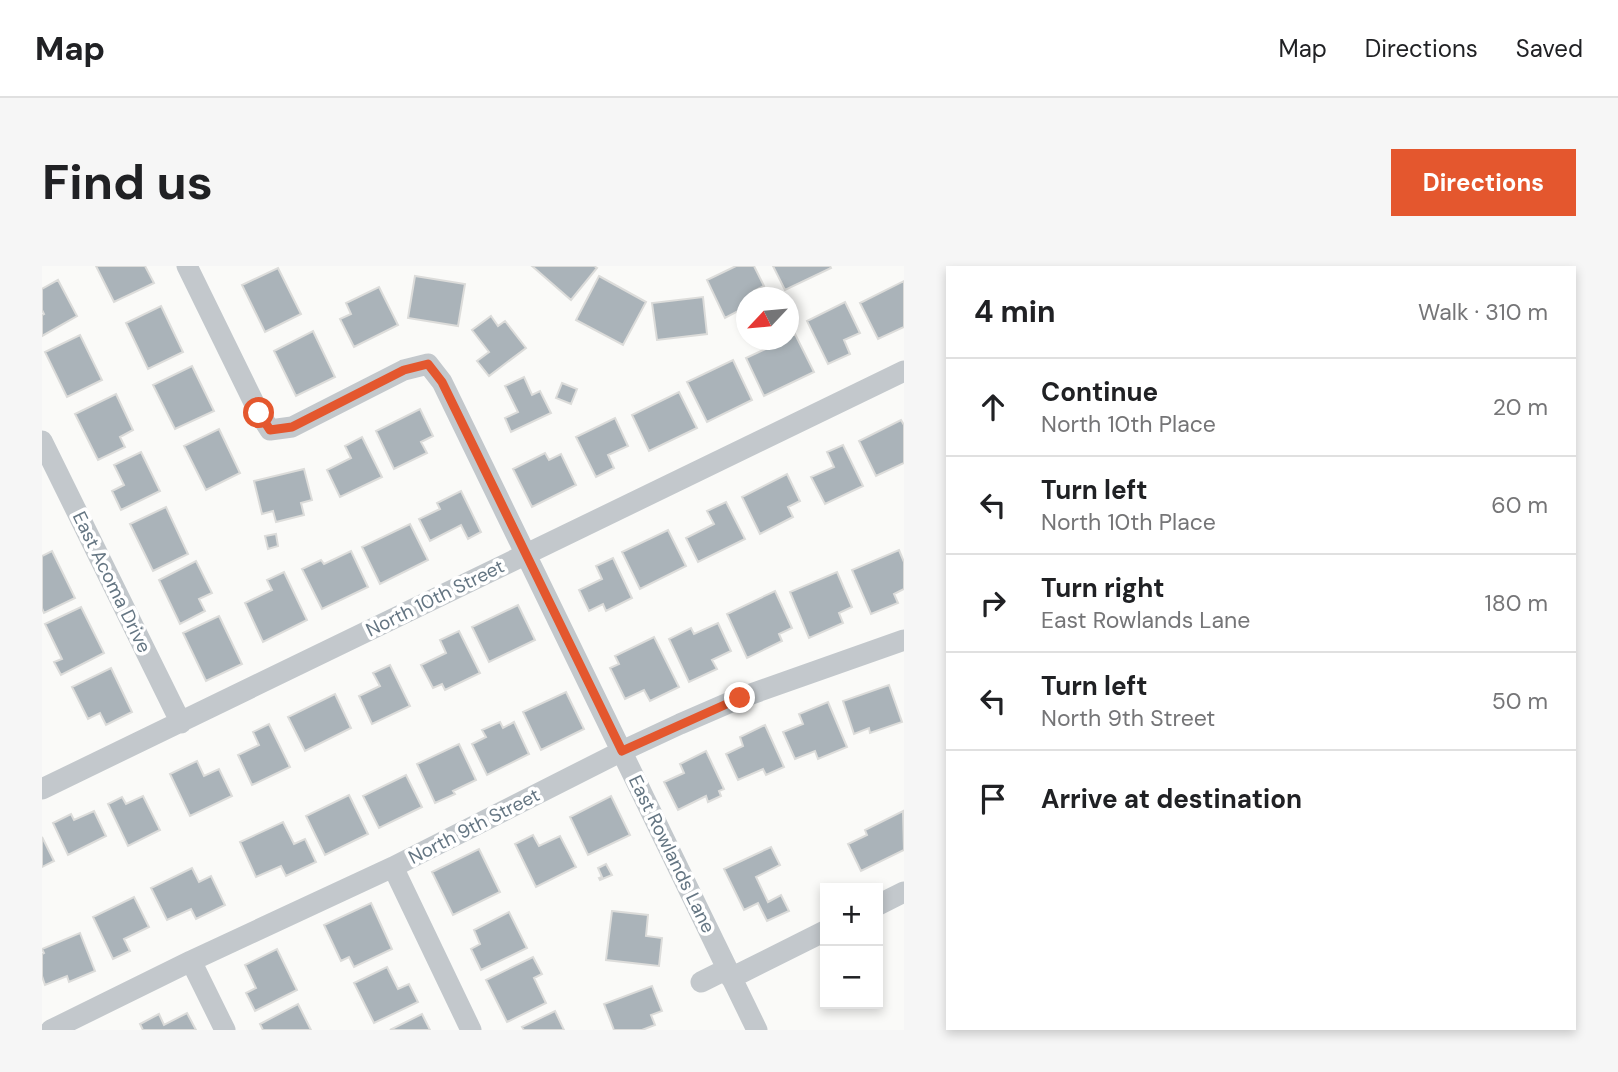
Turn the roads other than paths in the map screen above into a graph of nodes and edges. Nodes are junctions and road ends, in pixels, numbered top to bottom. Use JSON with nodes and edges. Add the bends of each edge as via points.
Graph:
{"nodes":[{"id":1,"x":187,"y":266,"type":"edge"},
{"id":2,"x":904,"y":371,"type":"edge"},
{"id":3,"x":42,"y":442,"type":"edge"},
{"id":4,"x":526,"y":553,"type":"junction"},
{"id":5,"x":904,"y":639,"type":"edge"},
{"id":6,"x":181,"y":723,"type":"junction"},
{"id":7,"x":622,"y":751,"type":"junction"},
{"id":8,"x":42,"y":789,"type":"edge"},
{"id":9,"x":393,"y":867,"type":"junction"},
{"id":10,"x":904,"y":892,"type":"edge"},
{"id":11,"x":883,"y":902,"type":"edge"},
{"id":12,"x":820,"y":933,"type":"edge"},
{"id":13,"x":191,"y":961,"type":"junction"},
{"id":14,"x":729,"y":973,"type":"junction"},
{"id":15,"x":701,"y":982,"type":"dead end"},
{"id":16,"x":51,"y":1030,"type":"edge"},
{"id":17,"x":225,"y":1030,"type":"edge"},
{"id":18,"x":471,"y":1030,"type":"edge"},
{"id":19,"x":757,"y":1030,"type":"edge"}],
"edges":[{"from":1,"to":4,"type":"street","name":"East Rowlands Lane","via":[[270,430],[292,427],[404,370],[428,364],[442,382]]},
{"from":2,"to":4,"type":"street","name":"North 10th Street"},
{"from":3,"to":6,"type":"street","name":"East Acoma Drive"},
{"from":4,"to":6,"type":"street","name":"North 10th Street"},
{"from":4,"to":7,"type":"street","name":"East Rowlands Lane"},
{"from":5,"to":7,"type":"street","name":"North 9th Street","via":[[740,698]]},
{"from":6,"to":8,"type":"street","name":"North 10th Street"},
{"from":7,"to":9,"type":"street","name":"North 9th Street"},
{"from":7,"to":14,"type":"street","name":"East Rowlands Lane"},
{"from":9,"to":13,"type":"street","name":"North 9th Street"},
{"from":9,"to":18,"type":"street"},
{"from":10,"to":11,"type":"street"},
{"from":12,"to":14,"type":"street"},
{"from":13,"to":16,"type":"street","name":"North 9th Street"},
{"from":13,"to":17,"type":"street"},
{"from":14,"to":15,"type":"street"},
{"from":14,"to":19,"type":"street","name":"East Rowlands Lane"}]}
